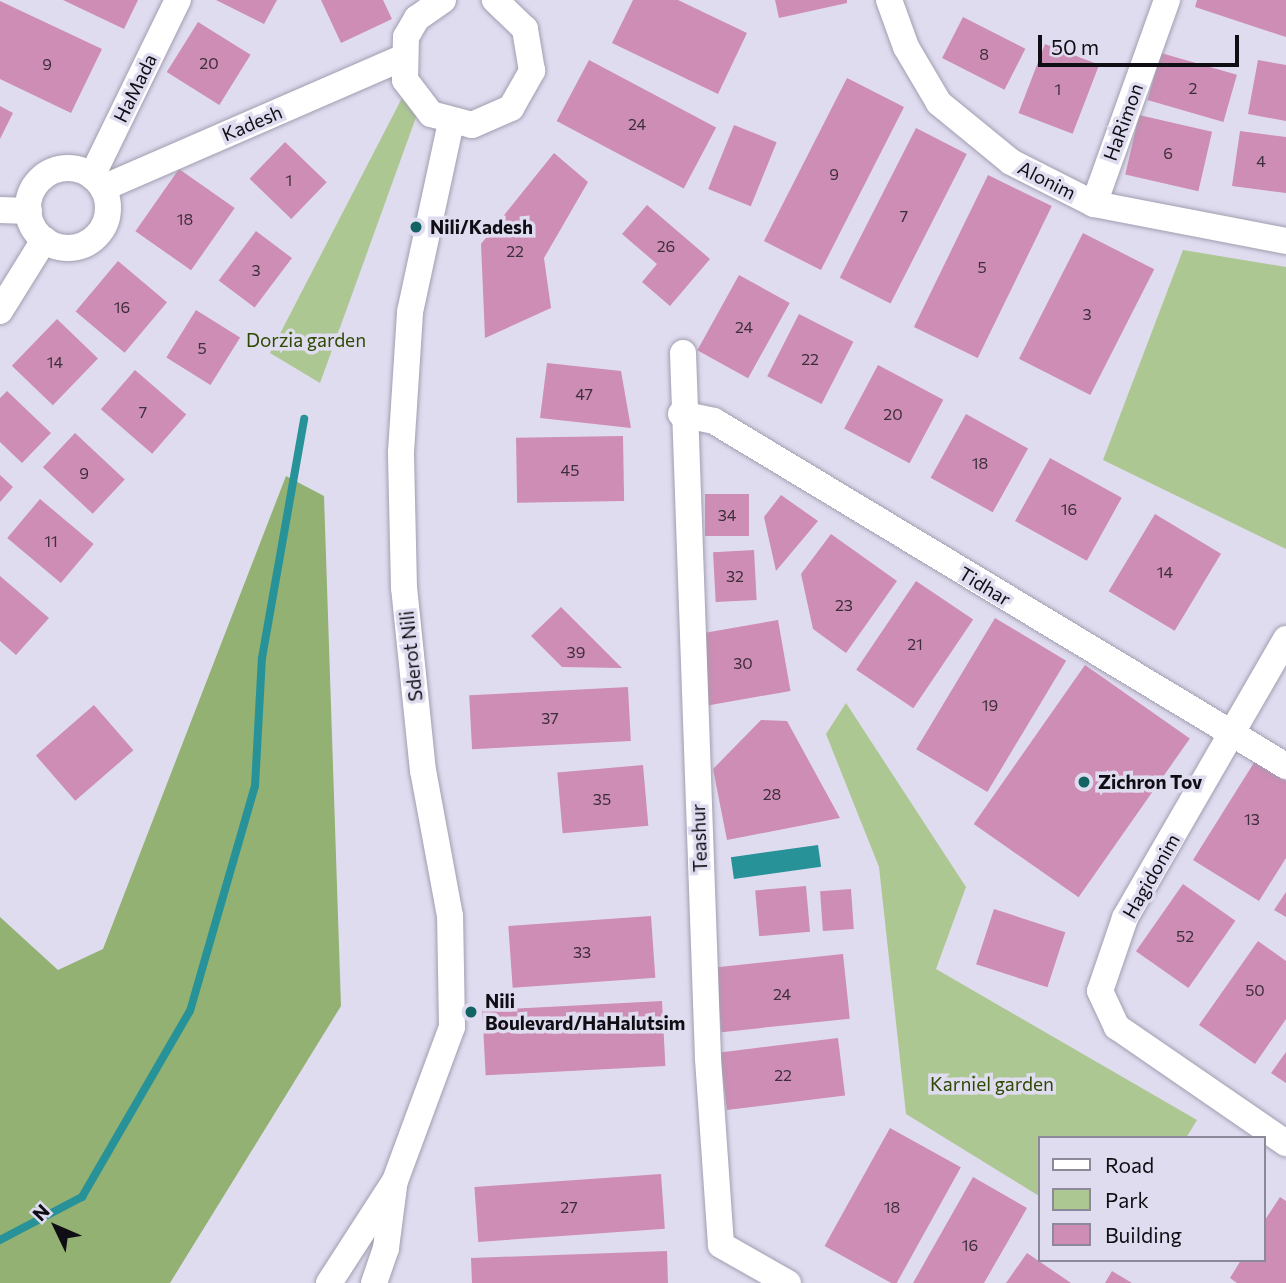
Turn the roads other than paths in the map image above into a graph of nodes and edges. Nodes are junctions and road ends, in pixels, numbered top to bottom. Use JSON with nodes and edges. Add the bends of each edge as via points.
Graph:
{"nodes":[{"id":1,"x":178,"y":0,"type":"edge"},
{"id":2,"x":443,"y":0,"type":"edge"},
{"id":3,"x":889,"y":0,"type":"edge"},
{"id":4,"x":1167,"y":0,"type":"edge"},
{"id":5,"x":508,"y":4,"type":"edge"},
{"id":6,"x":402,"y":58,"type":"junction"},
{"id":7,"x":451,"y":123,"type":"junction"},
{"id":8,"x":97,"y":182,"type":"junction"},
{"id":9,"x":1094,"y":204,"type":"junction"},
{"id":10,"x":0,"y":210,"type":"edge"},
{"id":11,"x":29,"y":211,"type":"junction"},
{"id":12,"x":44,"y":240,"type":"junction"},
{"id":13,"x":1286,"y":241,"type":"edge"},
{"id":14,"x":0,"y":311,"type":"edge"},
{"id":15,"x":683,"y":353,"type":"dead end"},
{"id":16,"x":681,"y":414,"type":"junction"},
{"id":17,"x":1286,"y":639,"type":"edge"},
{"id":18,"x":1233,"y":737,"type":"junction"},
{"id":19,"x":1286,"y":765,"type":"edge"},
{"id":20,"x":1286,"y":1143,"type":"edge"},
{"id":21,"x":395,"y":1181,"type":"junction"},
{"id":22,"x":329,"y":1283,"type":"edge"},
{"id":23,"x":374,"y":1283,"type":"edge"},
{"id":24,"x":788,"y":1283,"type":"edge"}],
"edges":[{"from":1,"to":8,"type":"street","name":"HaMada"},
{"from":2,"to":6,"type":"street","via":[[416,18]]},
{"from":3,"to":9,"type":"street","name":"Alonim","via":[[906,47],[939,103],[1012,162]]},
{"from":4,"to":9,"type":"street","name":"HaRimon"},
{"from":5,"to":7,"type":"street","via":[[532,49],[525,91],[493,120]]},
{"from":6,"to":7,"type":"street","via":[[415,99]]},
{"from":6,"to":8,"type":"street","name":"Kadesh"},
{"from":7,"to":21,"type":"street","name":"Sderot Nili","via":[[410,312],[401,452],[404,587],[423,771],[450,916],[452,1027]]},
{"from":8,"to":11,"type":"street","via":[[68,168],[44,177]]},
{"from":8,"to":12,"type":"street","via":[[108,214],[95,238],[70,248]]},
{"from":9,"to":13,"type":"street","name":"Alonim"},
{"from":10,"to":11,"type":"street"},
{"from":11,"to":12,"type":"street"},
{"from":12,"to":14,"type":"street"},
{"from":15,"to":16,"type":"street","name":"Teashur"},
{"from":16,"to":18,"type":"street","name":"Tidhar","via":[[714,421]]},
{"from":16,"to":24,"type":"street","name":"Teashur","via":[[721,1245]]},
{"from":17,"to":18,"type":"street","name":"Hagidonim"},
{"from":18,"to":19,"type":"street","name":"Tidhar"},
{"from":18,"to":20,"type":"street","name":"Hagidonim","via":[[1125,918],[1100,991],[1117,1027]]},
{"from":21,"to":22,"type":"street","name":"Sderot Nili"},
{"from":21,"to":23,"type":"street","name":"Sderot Nili","via":[[386,1248]]}]}
